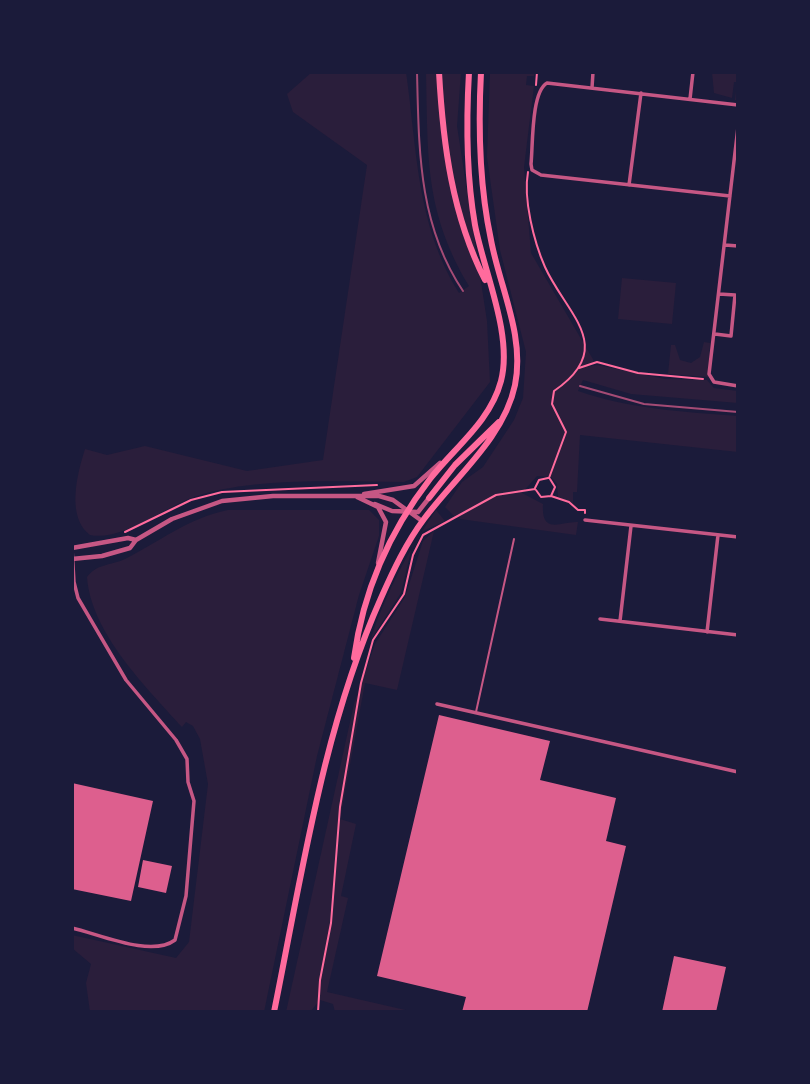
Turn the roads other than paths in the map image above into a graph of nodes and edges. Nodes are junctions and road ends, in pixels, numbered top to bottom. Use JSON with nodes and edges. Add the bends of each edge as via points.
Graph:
{"nodes":[{"id":1,"x":439,"y":72,"type":"edge"},
{"id":2,"x":469,"y":72,"type":"edge"},
{"id":3,"x":481,"y":72,"type":"edge"},
{"id":4,"x":593,"y":72,"type":"edge"},
{"id":5,"x":693,"y":72,"type":"edge"},
{"id":6,"x":592,"y":88,"type":"junction"},
{"id":7,"x":641,"y":93,"type":"junction"},
{"id":8,"x":690,"y":99,"type":"junction"},
{"id":9,"x":738,"y":105,"type":"edge"},
{"id":10,"x":738,"y":127,"type":"edge"},
{"id":11,"x":737,"y":146,"type":"edge"},
{"id":12,"x":736,"y":173,"type":"edge"},
{"id":13,"x":629,"y":185,"type":"junction"},
{"id":14,"x":730,"y":196,"type":"junction"},
{"id":15,"x":725,"y":245,"type":"junction"},
{"id":16,"x":738,"y":246,"type":"edge"},
{"id":17,"x":490,"y":289,"type":"junction"},
{"id":18,"x":719,"y":294,"type":"junction"},
{"id":19,"x":715,"y":334,"type":"junction"},
{"id":20,"x":738,"y":386,"type":"edge"},
{"id":21,"x":503,"y":418,"type":"junction"},
{"id":22,"x":454,"y":450,"type":"junction"},
{"id":23,"x":353,"y":496,"type":"junction"},
{"id":24,"x":429,"y":498,"type":"joint"},
{"id":25,"x":373,"y":504,"type":"junction"},
{"id":26,"x":407,"y":511,"type":"junction"},
{"id":27,"x":585,"y":520,"type":"dead end"},
{"id":28,"x":422,"y":521,"type":"junction"},
{"id":29,"x":631,"y":526,"type":"junction"},
{"id":30,"x":72,"y":535,"type":"edge"},
{"id":31,"x":718,"y":535,"type":"junction"},
{"id":32,"x":738,"y":537,"type":"edge"},
{"id":33,"x":514,"y":538,"type":"dead end"},
{"id":34,"x":136,"y":540,"type":"junction"},
{"id":35,"x":72,"y":548,"type":"edge"},
{"id":36,"x":72,"y":561,"type":"edge"},
{"id":37,"x":376,"y":568,"type":"junction"},
{"id":38,"x":600,"y":619,"type":"dead end"},
{"id":39,"x":620,"y":621,"type":"junction"},
{"id":40,"x":707,"y":632,"type":"junction"},
{"id":41,"x":738,"y":635,"type":"edge"},
{"id":42,"x":352,"y":670,"type":"junction"},
{"id":43,"x":437,"y":704,"type":"dead end"},
{"id":44,"x":476,"y":713,"type":"junction"},
{"id":45,"x":738,"y":772,"type":"edge"},
{"id":46,"x":72,"y":928,"type":"edge"},
{"id":47,"x":274,"y":1012,"type":"edge"}],
"edges":[{"from":1,"to":17,"type":"highway","via":[[458,213]]},
{"from":2,"to":17,"type":"highway","via":[[470,192]]},
{"from":3,"to":21,"type":"highway","via":[[478,127],[484,205],[517,355],[514,389]]},
{"from":4,"to":6,"type":"street"},
{"from":5,"to":8,"type":"street"},
{"from":6,"to":7,"type":"street"},
{"from":6,"to":13,"type":"street","via":[[541,86],[532,170],[541,175]]},
{"from":7,"to":8,"type":"street"},
{"from":7,"to":13,"type":"street"},
{"from":8,"to":9,"type":"street"},
{"from":10,"to":11,"type":"street"},
{"from":11,"to":12,"type":"street"},
{"from":12,"to":14,"type":"street"},
{"from":13,"to":14,"type":"street"},
{"from":14,"to":15,"type":"street"},
{"from":15,"to":16,"type":"street"},
{"from":15,"to":18,"type":"street"},
{"from":17,"to":22,"type":"highway","via":[[502,333],[502,377],[489,412]]},
{"from":18,"to":19,"type":"street"},
{"from":18,"to":19,"type":"street","via":[[736,295],[731,336]]},
{"from":19,"to":20,"type":"street","via":[[710,378]]},
{"from":21,"to":24,"type":"highway"},
{"from":21,"to":28,"type":"highway"},
{"from":22,"to":23,"type":"street","via":[[414,486]]},
{"from":22,"to":26,"type":"highway"},
{"from":23,"to":25,"type":"street"},
{"from":23,"to":26,"type":"street","via":[[386,497]]},
{"from":23,"to":34,"type":"street","via":[[222,501],[185,513]]},
{"from":24,"to":26,"type":"street","via":[[418,512]]},
{"from":25,"to":26,"type":"street"},
{"from":25,"to":37,"type":"street","via":[[386,522]]},
{"from":26,"to":28,"type":"street"},
{"from":26,"to":37,"type":"highway"},
{"from":27,"to":29,"type":"street"},
{"from":28,"to":42,"type":"highway","via":[[381,598]]},
{"from":29,"to":31,"type":"street"},
{"from":29,"to":39,"type":"street"},
{"from":30,"to":35,"type":"lane"},
{"from":31,"to":32,"type":"street"},
{"from":31,"to":40,"type":"street"},
{"from":33,"to":44,"type":"lane"},
{"from":34,"to":35,"type":"street"},
{"from":34,"to":36,"type":"street","via":[[130,548]]},
{"from":35,"to":36,"type":"street"},
{"from":36,"to":46,"type":"street","via":[[78,598],[114,662],[183,751],[194,801],[186,896],[175,940],[159,947]]},
{"from":37,"to":42,"type":"highway","via":[[359,622]]},
{"from":38,"to":39,"type":"street"},
{"from":39,"to":40,"type":"street"},
{"from":40,"to":41,"type":"street"},
{"from":42,"to":47,"type":"highway","via":[[328,758]]},
{"from":43,"to":44,"type":"street"},
{"from":44,"to":45,"type":"street"}]}
